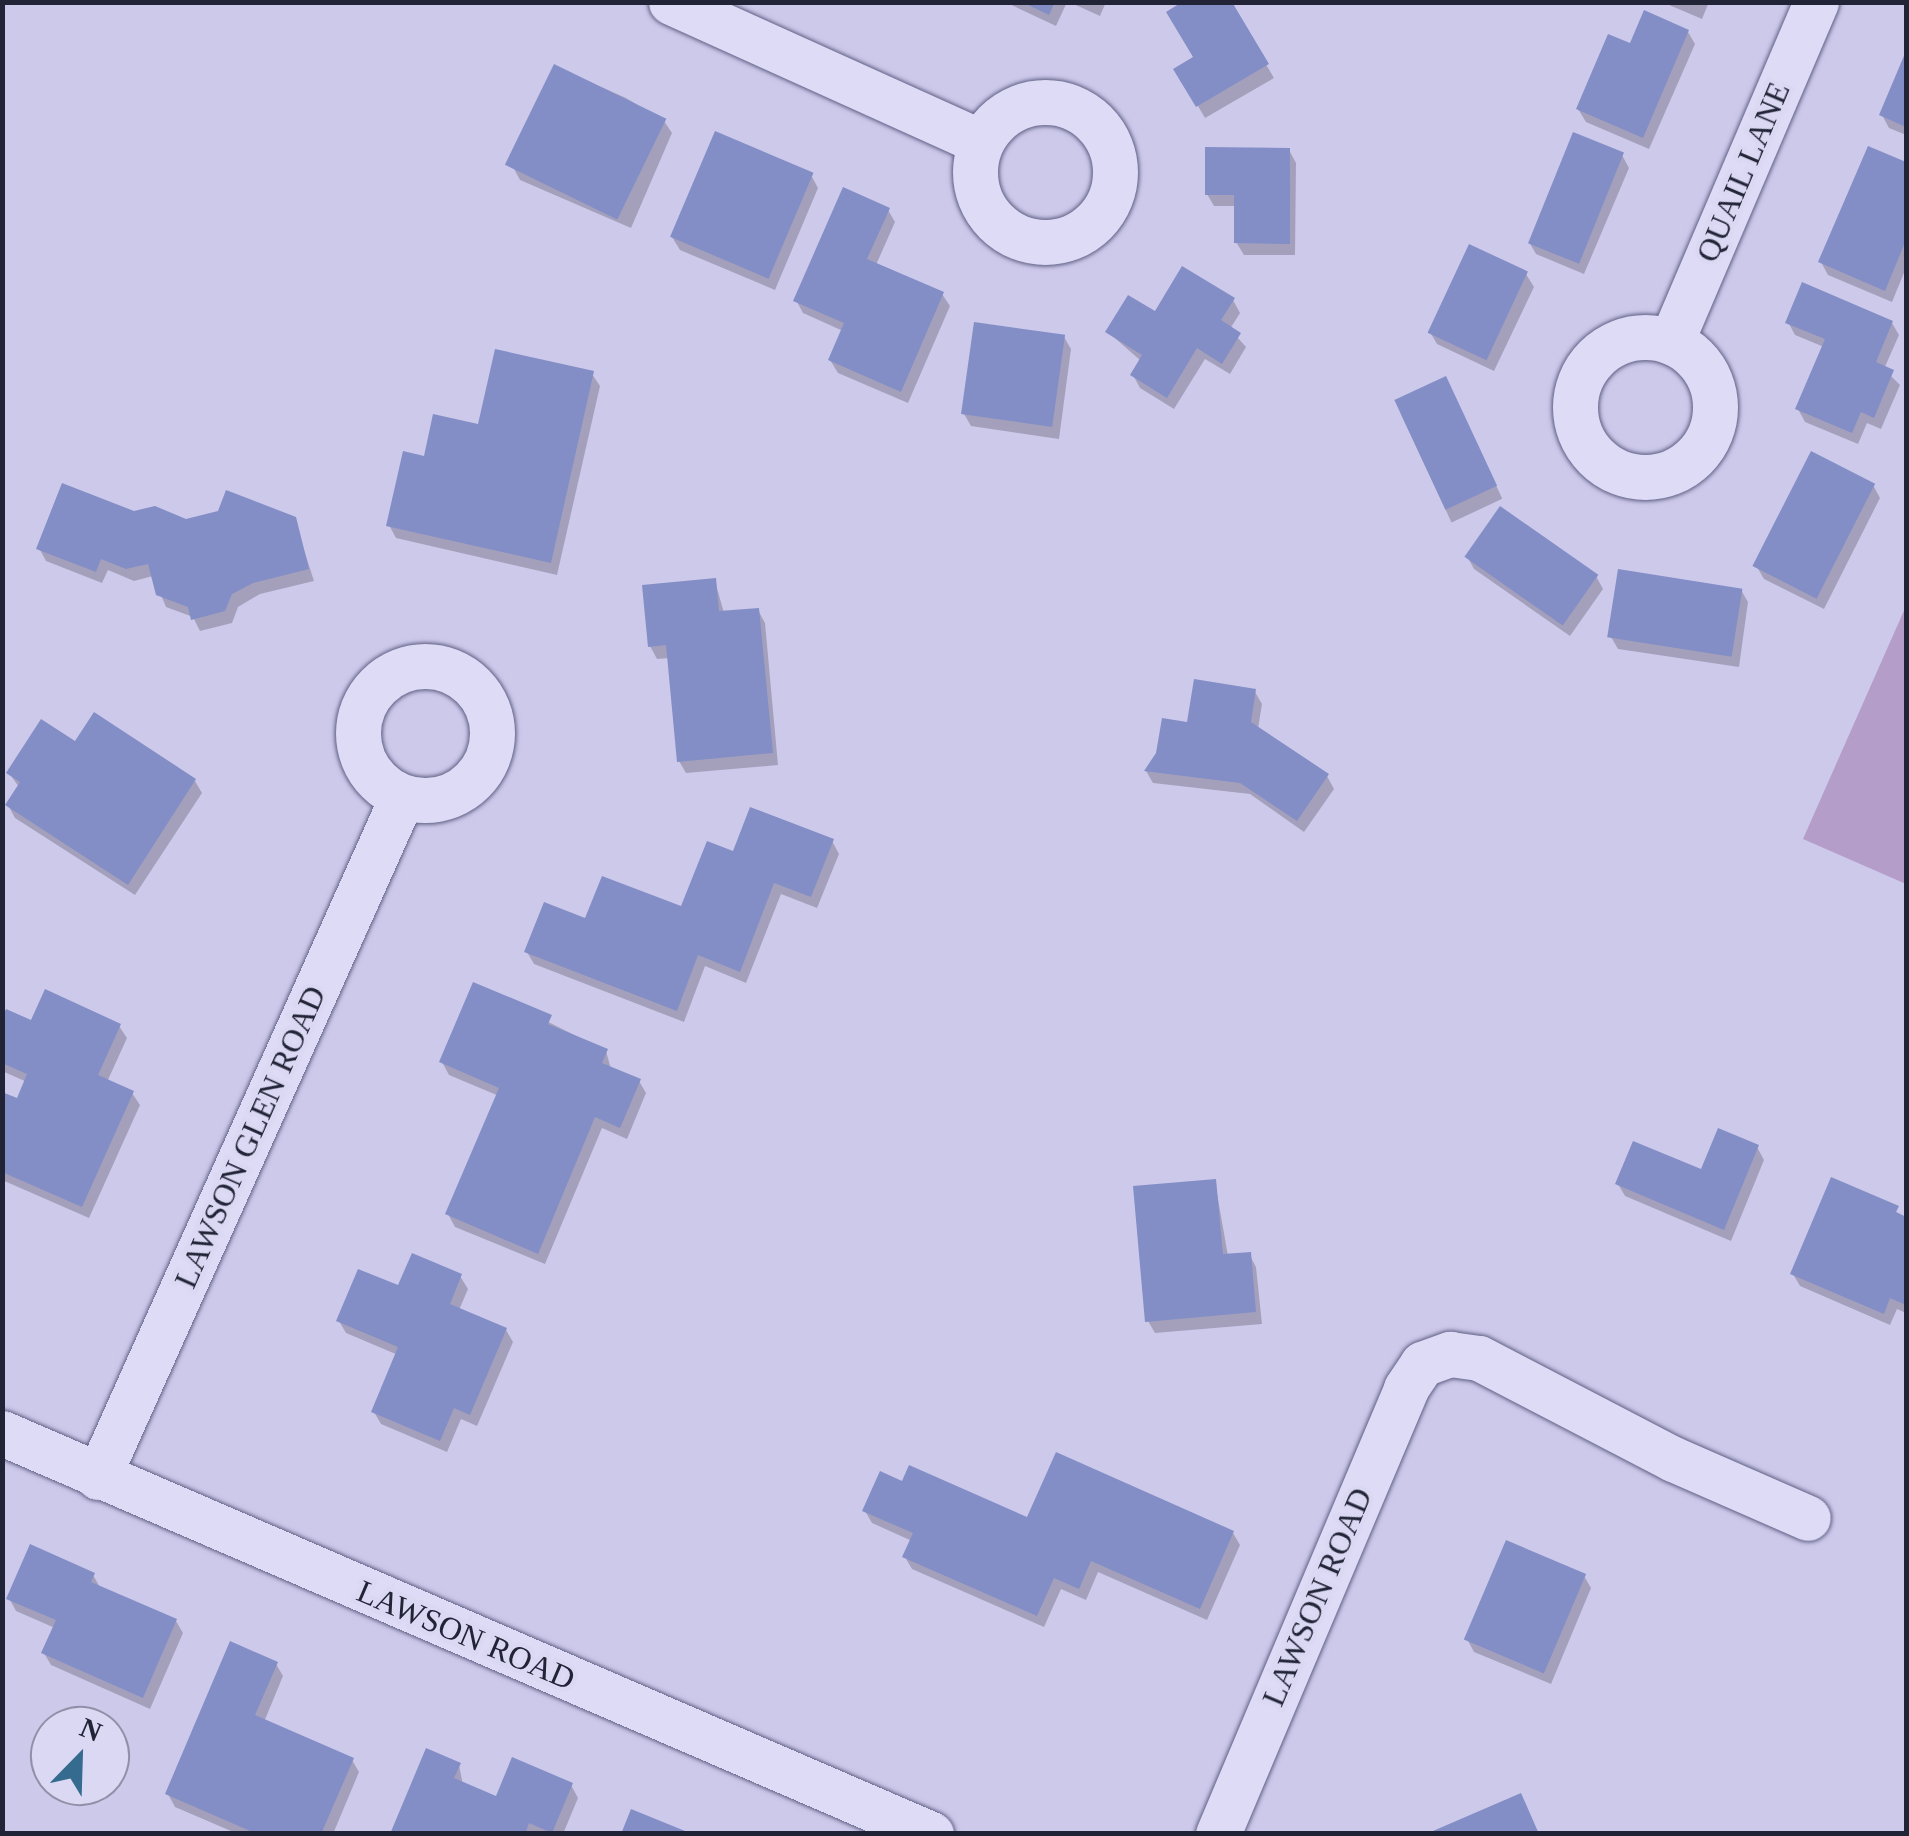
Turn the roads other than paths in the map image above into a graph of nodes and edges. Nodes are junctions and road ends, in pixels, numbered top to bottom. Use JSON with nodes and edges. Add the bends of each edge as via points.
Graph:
{"nodes":[{"id":1,"x":671,"y":2,"type":"edge"},
{"id":2,"x":1816,"y":2,"type":"edge"},
{"id":3,"x":980,"y":142,"type":"dead end"},
{"id":4,"x":1671,"y":342,"type":"dead end"},
{"id":5,"x":402,"y":798,"type":"dead end"},
{"id":6,"x":2,"y":1433,"type":"edge"},
{"id":7,"x":98,"y":1477,"type":"junction"},
{"id":8,"x":1808,"y":1518,"type":"dead end"},
{"id":9,"x":931,"y":1834,"type":"edge"},
{"id":10,"x":1218,"y":1834,"type":"edge"}],
"edges":[{"from":1,"to":3,"type":"street"},
{"from":2,"to":4,"type":"street","name":"QUAIL LANE"},
{"from":5,"to":7,"type":"street","name":"LAWSON GLEN ROAD"},
{"from":6,"to":7,"type":"street","name":"LAWSON ROAD"},
{"from":7,"to":9,"type":"street","name":"LAWSON ROAD"},
{"from":8,"to":10,"type":"street","name":"LAWSON ROAD","via":[[1674,1459],[1480,1358],[1450,1354],[1422,1364],[1406,1388]]}]}
